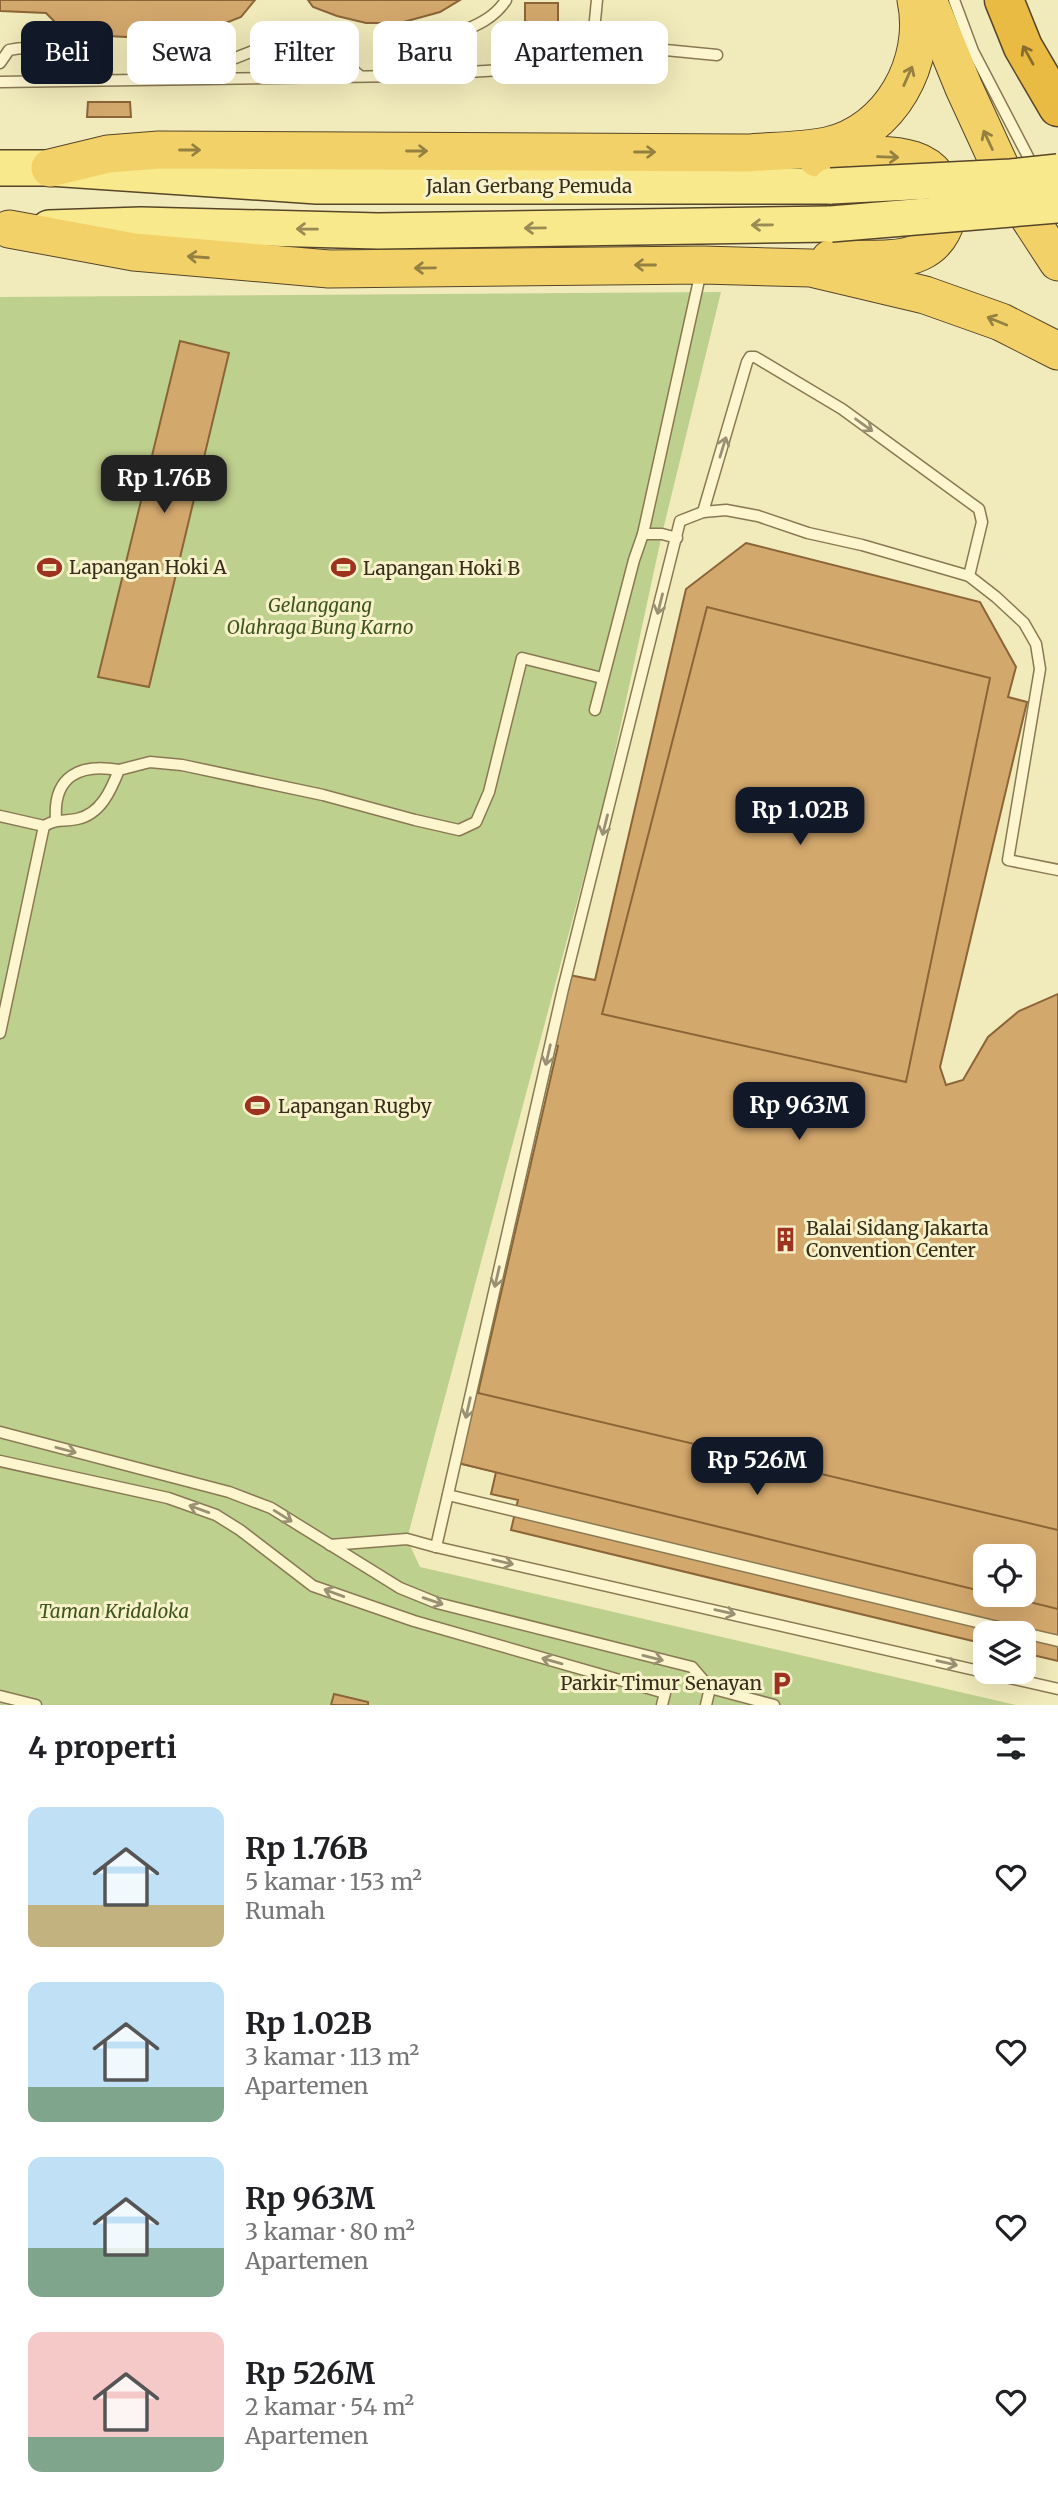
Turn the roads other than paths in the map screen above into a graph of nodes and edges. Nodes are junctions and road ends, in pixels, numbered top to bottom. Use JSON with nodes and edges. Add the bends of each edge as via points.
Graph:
{"nodes":[{"id":1,"x":506,"y":0,"type":"edge"},
{"id":2,"x":597,"y":0,"type":"edge"},
{"id":3,"x":916,"y":0,"type":"edge"},
{"id":4,"x":928,"y":0,"type":"edge"},
{"id":5,"x":954,"y":0,"type":"edge"},
{"id":6,"x":1004,"y":0,"type":"edge"},
{"id":7,"x":595,"y":21,"type":"edge"},
{"id":8,"x":477,"y":24,"type":"edge"},
{"id":9,"x":21,"y":47,"type":"edge"},
{"id":10,"x":668,"y":50,"type":"edge"},
{"id":11,"x":716,"y":55,"type":"dead end"},
{"id":12,"x":236,"y":58,"type":"edge"},
{"id":13,"x":0,"y":63,"type":"edge"},
{"id":14,"x":360,"y":76,"type":"junction"},
{"id":15,"x":373,"y":76,"type":"edge"},
{"id":16,"x":236,"y":78,"type":"edge"},
{"id":17,"x":0,"y":82,"type":"edge"},
{"id":18,"x":21,"y":82,"type":"edge"},
{"id":19,"x":1058,"y":107,"type":"edge"},
{"id":20,"x":747,"y":153,"type":"junction"},
{"id":21,"x":0,"y":168,"type":"edge"},
{"id":22,"x":50,"y":168,"type":"junction"},
{"id":23,"x":1054,"y":195,"type":"edge"},
{"id":24,"x":4,"y":229,"type":"edge"},
{"id":25,"x":1058,"y":262,"type":"edge"},
{"id":26,"x":702,"y":265,"type":"junction"},
{"id":27,"x":760,"y":265,"type":"junction"},
{"id":28,"x":1058,"y":351,"type":"edge"},
{"id":29,"x":703,"y":512,"type":"junction"},
{"id":30,"x":643,"y":534,"type":"junction"},
{"id":31,"x":677,"y":538,"type":"junction"},
{"id":32,"x":969,"y":576,"type":"junction"},
{"id":33,"x":602,"y":678,"type":"junction"},
{"id":34,"x":595,"y":710,"type":"dead end"},
{"id":35,"x":120,"y":770,"type":"junction"},
{"id":36,"x":0,"y":816,"type":"edge"},
{"id":37,"x":56,"y":819,"type":"junction"},
{"id":38,"x":44,"y":826,"type":"junction"},
{"id":39,"x":1058,"y":870,"type":"edge"},
{"id":40,"x":0,"y":1033,"type":"edge"},
{"id":41,"x":0,"y":1432,"type":"edge"},
{"id":42,"x":0,"y":1461,"type":"edge"},
{"id":43,"x":448,"y":1495,"type":"junction"},
{"id":44,"x":330,"y":1545,"type":"junction"},
{"id":45,"x":436,"y":1548,"type":"junction"},
{"id":46,"x":973,"y":1621,"type":"edge"},
{"id":47,"x":1036,"y":1636,"type":"edge"},
{"id":48,"x":1058,"y":1641,"type":"edge"},
{"id":49,"x":710,"y":1688,"type":"junction"},
{"id":50,"x":1058,"y":1689,"type":"edge"},
{"id":51,"x":0,"y":1696,"type":"edge"},
{"id":52,"x":769,"y":1704,"type":"edge"},
{"id":53,"x":36,"y":1705,"type":"edge"},
{"id":54,"x":662,"y":1705,"type":"edge"},
{"id":55,"x":706,"y":1705,"type":"edge"}],
"edges":[{"from":1,"to":8,"type":"lane","via":[[499,11]]},
{"from":2,"to":7,"type":"lane"},
{"from":20,"to":3,"type":"highway","one_way":true,"via":[[827,146],[874,121],[899,93],[912,66],[919,36]]},
{"from":25,"to":4,"type":"highway","one_way":true,"via":[[1011,190]]},
{"from":5,"to":23,"type":"lane","via":[[973,51],[1028,159]]},
{"from":19,"to":6,"type":"highway","one_way":true,"via":[[1023,47]]},
{"from":9,"to":13,"type":"lane","via":[[9,50]]},
{"from":10,"to":11,"type":"lane"},
{"from":12,"to":14,"type":"lane","via":[[301,36],[323,43]]},
{"from":14,"to":15,"type":"lane"},
{"from":14,"to":16,"type":"lane"},
{"from":17,"to":18,"type":"lane"},
{"from":22,"to":20,"type":"highway","one_way":true,"via":[[108,154],[159,150]]},
{"from":20,"to":27,"type":"highway","one_way":true,"via":[[774,160],[873,156],[913,160],[935,174],[947,198],[946,223],[921,252],[896,257],[786,259]]},
{"from":21,"to":22,"type":"main road","name":"Jalan Gerbang Pemuda"},
{"from":22,"to":23,"type":"main road","name":"Jalan Gerbang Pemuda","bridge":true,"via":[[317,186],[831,186],[1011,177]]},
{"from":23,"to":24,"type":"main road","one_way":true,"bridge":true,"via":[[831,224],[378,231],[141,225]]},
{"from":26,"to":24,"type":"highway","one_way":true,"via":[[330,269],[134,252]]},
{"from":26,"to":27,"type":"highway"},
{"from":26,"to":30,"type":"lane"},
{"from":28,"to":27,"type":"highway","one_way":true,"via":[[1001,322],[925,295],[811,268]]},
{"from":29,"to":31,"type":"lane","via":[[680,521]]},
{"from":29,"to":32,"type":"lane","via":[[726,510],[758,516]]},
{"from":29,"to":32,"type":"lane","one_way":true,"via":[[747,362],[755,356],[842,409],[979,509],[982,522]]},
{"from":30,"to":31,"type":"lane"},
{"from":30,"to":33,"type":"lane"},
{"from":31,"to":43,"type":"lane","one_way":true,"via":[[563,989]]},
{"from":32,"to":39,"type":"lane","via":[[1024,623],[1036,644],[1040,669],[1008,860]]},
{"from":33,"to":34,"type":"lane"},
{"from":33,"to":35,"type":"lane","via":[[522,658],[489,792],[476,822],[459,830],[182,765],[150,762]]},
{"from":35,"to":37,"type":"lane","via":[[109,795],[90,815]]},
{"from":35,"to":37,"type":"lane","via":[[102,766],[77,773],[57,793]]},
{"from":36,"to":38,"type":"lane"},
{"from":37,"to":38,"type":"lane"},
{"from":38,"to":40,"type":"lane"},
{"from":41,"to":44,"type":"lane","one_way":true,"via":[[229,1492],[271,1508]]},
{"from":54,"to":42,"type":"lane","one_way":true,"via":[[664,1693],[414,1622],[313,1586],[216,1515],[168,1498]]},
{"from":43,"to":45,"type":"lane"},
{"from":43,"to":46,"type":"lane"},
{"from":44,"to":45,"type":"lane","via":[[407,1539]]},
{"from":44,"to":49,"type":"lane","one_way":true,"via":[[400,1588],[437,1603],[692,1667]]},
{"from":45,"to":50,"type":"lane","one_way":true},
{"from":47,"to":48,"type":"lane"},
{"from":49,"to":52,"type":"lane"},
{"from":49,"to":55,"type":"lane"},
{"from":51,"to":53,"type":"lane"}]}
